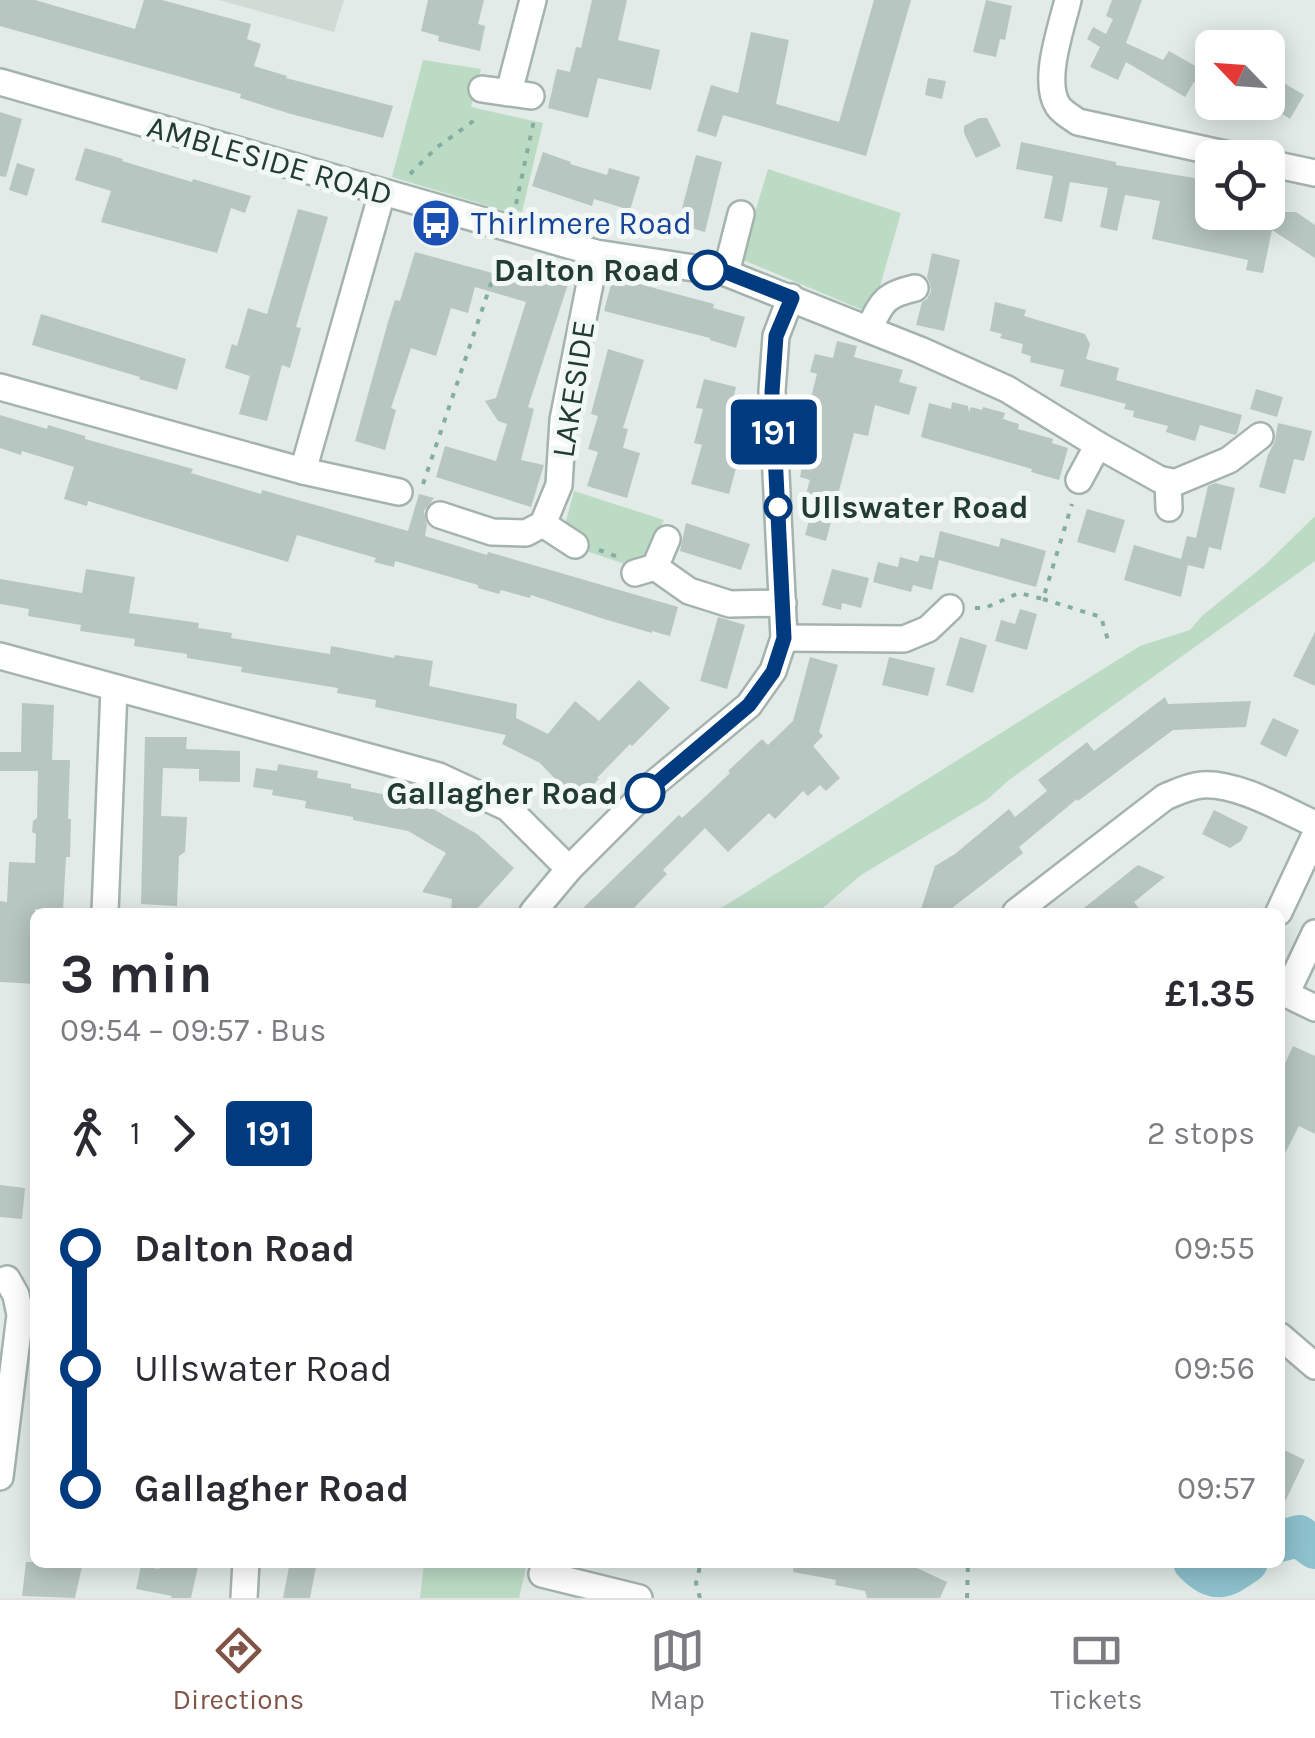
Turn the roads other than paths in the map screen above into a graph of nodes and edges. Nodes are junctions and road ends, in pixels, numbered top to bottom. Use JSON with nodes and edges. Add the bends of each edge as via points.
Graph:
{"nodes":[{"id":1,"x":533,"y":0,"type":"edge"},
{"id":2,"x":1068,"y":0,"type":"edge"},
{"id":3,"x":0,"y":82,"type":"edge"},
{"id":4,"x":482,"y":90,"type":"road end"},
{"id":5,"x":1195,"y":147,"type":"edge"},
{"id":6,"x":1285,"y":167,"type":"edge"},
{"id":7,"x":1315,"y":173,"type":"edge"},
{"id":8,"x":389,"y":194,"type":"junction"},
{"id":9,"x":741,"y":214,"type":"dead end"},
{"id":10,"x":596,"y":253,"type":"junction"},
{"id":11,"x":726,"y":272,"type":"junction"},
{"id":12,"x":915,"y":288,"type":"dead end"},
{"id":13,"x":792,"y":298,"type":"junction"},
{"id":14,"x":869,"y":329,"type":"junction"},
{"id":15,"x":0,"y":387,"type":"edge"},
{"id":16,"x":1260,"y":436,"type":"dead end"},
{"id":17,"x":1098,"y":445,"type":"junction"},
{"id":18,"x":303,"y":470,"type":"junction"},
{"id":19,"x":1079,"y":480,"type":"road end"},
{"id":20,"x":1164,"y":480,"type":"junction"},
{"id":21,"x":411,"y":490,"type":"road end"},
{"id":22,"x":1169,"y":508,"type":"dead end"},
{"id":23,"x":440,"y":514,"type":"dead end"},
{"id":24,"x":543,"y":524,"type":"junction"},
{"id":25,"x":667,"y":538,"type":"dead end"},
{"id":26,"x":575,"y":546,"type":"road end"},
{"id":27,"x":783,"y":603,"type":"junction"},
{"id":28,"x":950,"y":608,"type":"road end"},
{"id":29,"x":784,"y":638,"type":"junction"},
{"id":30,"x":0,"y":656,"type":"edge"},
{"id":31,"x":114,"y":688,"type":"junction"},
{"id":32,"x":1315,"y":824,"type":"edge"},
{"id":33,"x":1315,"y":835,"type":"edge"},
{"id":34,"x":569,"y":868,"type":"junction"},
{"id":35,"x":105,"y":908,"type":"edge"},
{"id":36,"x":536,"y":908,"type":"edge"},
{"id":37,"x":1021,"y":908,"type":"edge"},
{"id":38,"x":1281,"y":908,"type":"edge"},
{"id":39,"x":1315,"y":933,"type":"edge"},
{"id":40,"x":1285,"y":987,"type":"edge"},
{"id":41,"x":1285,"y":993,"type":"edge"},
{"id":42,"x":1315,"y":1008,"type":"edge"},
{"id":43,"x":7,"y":1278,"type":"dead end"},
{"id":44,"x":1285,"y":1340,"type":"edge"},
{"id":45,"x":1315,"y":1366,"type":"edge"},
{"id":46,"x":0,"y":1468,"type":"edge"},
{"id":47,"x":0,"y":1477,"type":"edge"},
{"id":48,"x":246,"y":1568,"type":"edge"},
{"id":49,"x":542,"y":1574,"type":"dead end"},
{"id":50,"x":244,"y":1598,"type":"edge"},
{"id":51,"x":640,"y":1598,"type":"edge"}],
"edges":[{"from":1,"to":4,"type":"street","via":[[520,94]]},
{"from":2,"to":5,"type":"street","via":[[1050,78],[1060,110],[1078,122]]},
{"from":3,"to":8,"type":"street","name":"AMBLESIDE ROAD"},
{"from":6,"to":7,"type":"street"},
{"from":8,"to":10,"type":"street","name":"AMBLESIDE ROAD"},
{"from":8,"to":18,"type":"street"},
{"from":9,"to":11,"type":"street"},
{"from":10,"to":11,"type":"street","name":"AMBLESIDE ROAD"},
{"from":10,"to":24,"type":"street","name":"LAKESIDE","via":[[563,420],[558,486]]},
{"from":11,"to":13,"type":"street","name":"AMBLESIDE ROAD"},
{"from":12,"to":14,"type":"street","via":[[881,303]]},
{"from":13,"to":14,"type":"street","name":"AMBLESIDE ROAD"},
{"from":13,"to":27,"type":"street","via":[[776,336],[772,392]]},
{"from":14,"to":17,"type":"street","name":"AMBLESIDE ROAD","via":[[1007,390]]},
{"from":15,"to":18,"type":"street"},
{"from":16,"to":20,"type":"street","via":[[1229,460],[1174,483]]},
{"from":17,"to":19,"type":"street"},
{"from":17,"to":20,"type":"street","name":"AMBLESIDE ROAD"},
{"from":18,"to":21,"type":"street"},
{"from":20,"to":22,"type":"street"},
{"from":23,"to":24,"type":"street","via":[[492,532],[526,534]]},
{"from":24,"to":26,"type":"street"},
{"from":25,"to":27,"type":"street","via":[[645,570],[730,604]]},
{"from":27,"to":29,"type":"street"},
{"from":28,"to":29,"type":"street","via":[[904,639]]},
{"from":29,"to":34,"type":"street","via":[[773,672],[749,705]]},
{"from":30,"to":31,"type":"street"},
{"from":31,"to":34,"type":"street","via":[[440,776],[508,808]]},
{"from":31,"to":35,"type":"street"},
{"from":32,"to":37,"type":"street","via":[[1234,789],[1184,788]]},
{"from":33,"to":38,"type":"street"},
{"from":34,"to":36,"type":"street"},
{"from":39,"to":40,"type":"street"},
{"from":41,"to":42,"type":"street"},
{"from":43,"to":46,"type":"street","via":[[20,1315]]},
{"from":44,"to":45,"type":"street"},
{"from":46,"to":47,"type":"street"},
{"from":48,"to":50,"type":"street"},
{"from":49,"to":51,"type":"street"}]}
